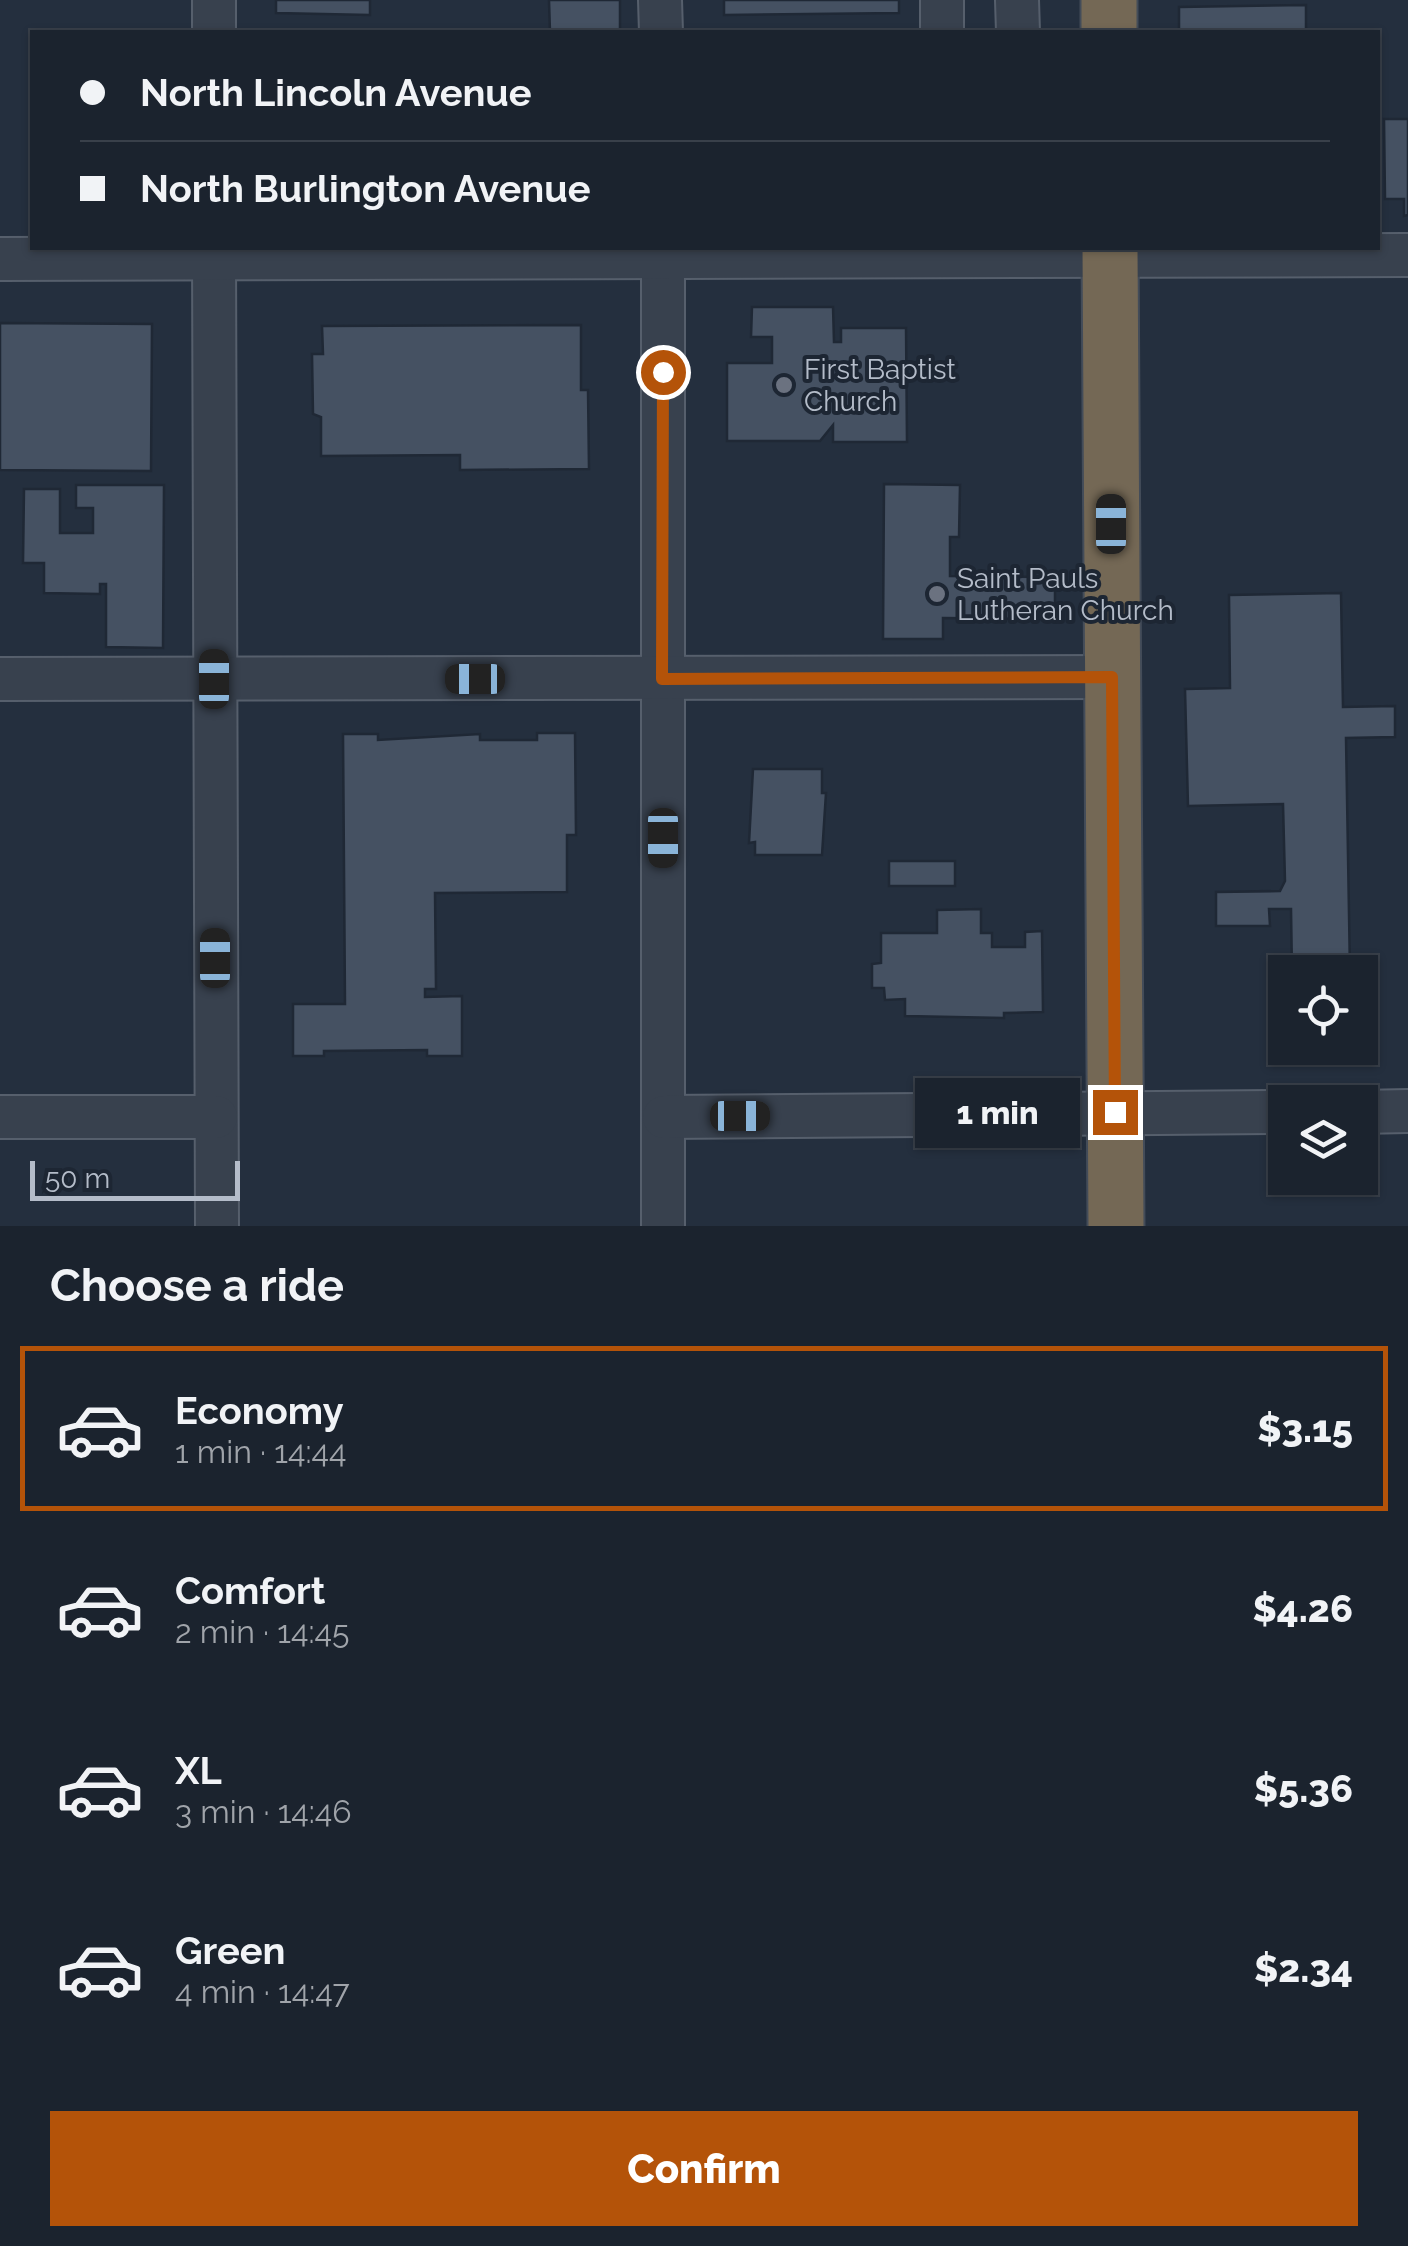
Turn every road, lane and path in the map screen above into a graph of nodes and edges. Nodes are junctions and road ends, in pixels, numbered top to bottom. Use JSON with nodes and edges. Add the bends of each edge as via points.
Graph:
{"nodes":[{"id":1,"x":214,"y":0,"type":"edge"},
{"id":2,"x":660,"y":0,"type":"edge"},
{"id":3,"x":942,"y":0,"type":"edge"},
{"id":4,"x":1018,"y":0,"type":"edge"},
{"id":5,"x":1110,"y":0,"type":"edge"},
{"id":6,"x":214,"y":30,"type":"edge"},
{"id":7,"x":661,"y":30,"type":"edge"},
{"id":8,"x":942,"y":30,"type":"edge"},
{"id":9,"x":1018,"y":30,"type":"edge"},
{"id":10,"x":1110,"y":30,"type":"edge"},
{"id":11,"x":550,"y":252,"type":"edge"},
{"id":12,"x":663,"y":252,"type":"edge"},
{"id":13,"x":877,"y":252,"type":"edge"},
{"id":14,"x":1110,"y":252,"type":"edge"},
{"id":15,"x":214,"y":253,"type":"edge"},
{"id":16,"x":330,"y":253,"type":"edge"},
{"id":17,"x":1408,"y":255,"type":"edge"},
{"id":18,"x":0,"y":259,"type":"edge"},
{"id":19,"x":1112,"y":677,"type":"junction"},
{"id":20,"x":0,"y":679,"type":"edge"},
{"id":21,"x":214,"y":679,"type":"junction"},
{"id":22,"x":662,"y":679,"type":"junction"},
{"id":23,"x":1115,"y":1112,"type":"junction"},
{"id":24,"x":1268,"y":1112,"type":"edge"},
{"id":25,"x":1378,"y":1112,"type":"edge"},
{"id":26,"x":1408,"y":1112,"type":"edge"},
{"id":27,"x":664,"y":1116,"type":"junction"},
{"id":28,"x":0,"y":1117,"type":"edge"},
{"id":29,"x":216,"y":1117,"type":"junction"},
{"id":30,"x":216,"y":1226,"type":"edge"},
{"id":31,"x":663,"y":1226,"type":"edge"},
{"id":32,"x":1116,"y":1226,"type":"edge"}],
"edges":[{"from":1,"to":6,"type":"street"},
{"from":2,"to":7,"type":"street"},
{"from":3,"to":8,"type":"street"},
{"from":4,"to":9,"type":"street"},
{"from":5,"to":10,"type":"highway"},
{"from":11,"to":12,"type":"street"},
{"from":11,"to":16,"type":"street"},
{"from":12,"to":13,"type":"street"},
{"from":12,"to":22,"type":"street"},
{"from":13,"to":14,"type":"street"},
{"from":14,"to":17,"type":"street"},
{"from":14,"to":19,"type":"highway"},
{"from":15,"to":16,"type":"street"},
{"from":15,"to":18,"type":"street"},
{"from":15,"to":21,"type":"street"},
{"from":19,"to":22,"type":"street"},
{"from":19,"to":23,"type":"highway"},
{"from":20,"to":21,"type":"street"},
{"from":21,"to":22,"type":"street"},
{"from":21,"to":29,"type":"street"},
{"from":22,"to":27,"type":"street"},
{"from":23,"to":24,"type":"street"},
{"from":23,"to":27,"type":"street"},
{"from":23,"to":32,"type":"highway"},
{"from":25,"to":26,"type":"street"},
{"from":27,"to":31,"type":"street"},
{"from":28,"to":29,"type":"street"},
{"from":29,"to":30,"type":"street"}]}
